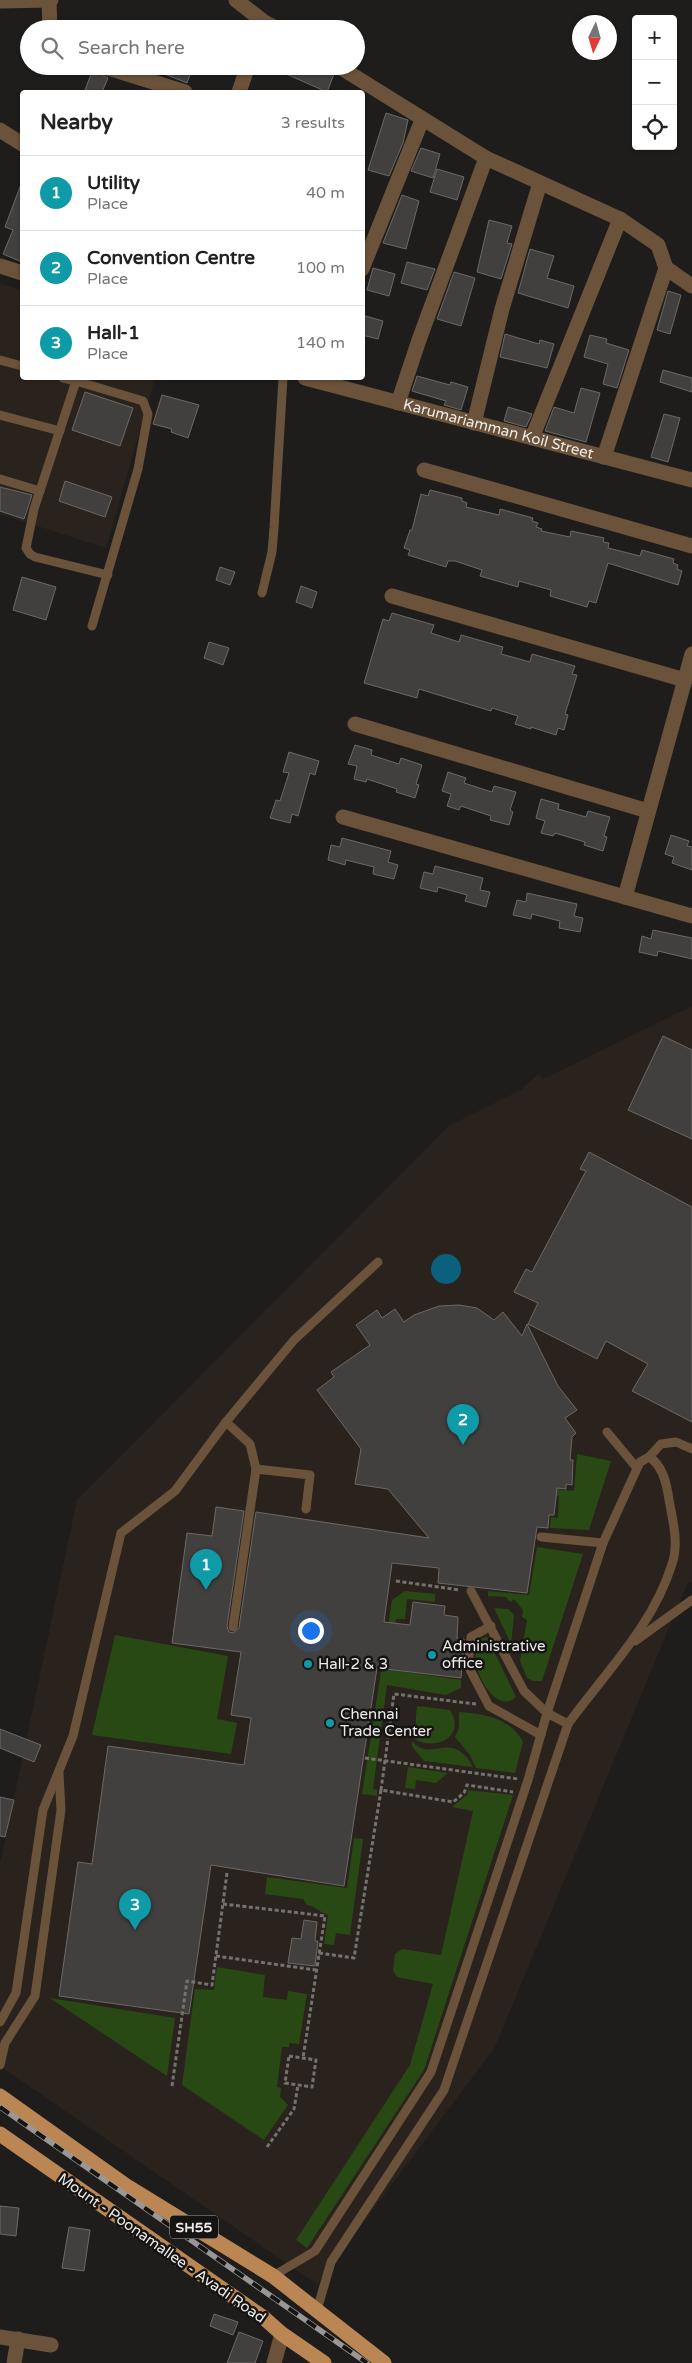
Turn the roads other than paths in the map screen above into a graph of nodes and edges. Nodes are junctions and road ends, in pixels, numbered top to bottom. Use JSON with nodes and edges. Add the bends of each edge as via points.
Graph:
{"nodes":[{"id":1,"x":50,"y":0,"type":"edge"},
{"id":2,"x":236,"y":0,"type":"edge"},
{"id":3,"x":0,"y":1,"type":"edge"},
{"id":4,"x":50,"y":20,"type":"edge"},
{"id":5,"x":258,"y":20,"type":"edge"},
{"id":6,"x":131,"y":75,"type":"edge"},
{"id":7,"x":245,"y":75,"type":"edge"},
{"id":8,"x":348,"y":75,"type":"edge"},
{"id":9,"x":179,"y":90,"type":"edge"},
{"id":10,"x":240,"y":90,"type":"edge"},
{"id":11,"x":365,"y":90,"type":"edge"},
{"id":12,"x":422,"y":120,"type":"junction"},
{"id":13,"x":0,"y":130,"type":"edge"},
{"id":14,"x":20,"y":143,"type":"edge"},
{"id":15,"x":486,"y":158,"type":"junction"},
{"id":16,"x":540,"y":183,"type":"junction"},
{"id":17,"x":620,"y":219,"type":"junction"},
{"id":18,"x":365,"y":262,"type":"edge"},
{"id":19,"x":0,"y":266,"type":"edge"},
{"id":20,"x":666,"y":268,"type":"junction"},
{"id":21,"x":20,"y":272,"type":"edge"},
{"id":22,"x":692,"y":286,"type":"edge"},
{"id":23,"x":0,"y":360,"type":"edge"},
{"id":24,"x":20,"y":365,"type":"edge"},
{"id":25,"x":72,"y":380,"type":"edge"},
{"id":26,"x":283,"y":380,"type":"edge"},
{"id":27,"x":76,"y":381,"type":"junction"},
{"id":28,"x":325,"y":381,"type":"edge"},
{"id":29,"x":398,"y":403,"type":"junction"},
{"id":30,"x":0,"y":415,"type":"edge"},
{"id":31,"x":474,"y":423,"type":"junction"},
{"id":32,"x":60,"y":431,"type":"junction"},
{"id":33,"x":532,"y":438,"type":"junction"},
{"id":34,"x":604,"y":457,"type":"junction"},
{"id":35,"x":424,"y":470,"type":"dead end"},
{"id":36,"x":692,"y":478,"type":"edge"},
{"id":37,"x":0,"y":479,"type":"edge"},
{"id":38,"x":40,"y":491,"type":"junction"},
{"id":39,"x":692,"y":546,"type":"edge"},
{"id":40,"x":108,"y":575,"type":"junction"},
{"id":41,"x":262,"y":593,"type":"dead end"},
{"id":42,"x":392,"y":596,"type":"dead end"},
{"id":43,"x":92,"y":626,"type":"dead end"},
{"id":44,"x":692,"y":654,"type":"edge"},
{"id":45,"x":685,"y":680,"type":"junction"},
{"id":46,"x":354,"y":724,"type":"dead end"},
{"id":47,"x":648,"y":810,"type":"junction"},
{"id":48,"x":343,"y":817,"type":"dead end"},
{"id":49,"x":624,"y":897,"type":"junction"},
{"id":50,"x":692,"y":916,"type":"edge"},
{"id":51,"x":378,"y":1262,"type":"dead end"},
{"id":52,"x":226,"y":1422,"type":"junction"},
{"id":53,"x":607,"y":1432,"type":"dead end"},
{"id":54,"x":692,"y":1449,"type":"edge"},
{"id":55,"x":648,"y":1457,"type":"junction"},
{"id":56,"x":636,"y":1466,"type":"junction"},
{"id":57,"x":256,"y":1469,"type":"junction"},
{"id":58,"x":306,"y":1509,"type":"dead end"},
{"id":59,"x":541,"y":1537,"type":"dead end"},
{"id":60,"x":603,"y":1543,"type":"junction"},
{"id":61,"x":471,"y":1591,"type":"road end"},
{"id":62,"x":692,"y":1600,"type":"edge"},
{"id":63,"x":491,"y":1626,"type":"junction"},
{"id":64,"x":233,"y":1627,"type":"dead end"},
{"id":65,"x":632,"y":1643,"type":"junction"},
{"id":66,"x":547,"y":1713,"type":"junction"},
{"id":67,"x":568,"y":1724,"type":"junction"},
{"id":68,"x":541,"y":1735,"type":"junction"},
{"id":69,"x":59,"y":1768,"type":"junction"},
{"id":70,"x":0,"y":2022,"type":"edge"},
{"id":71,"x":0,"y":2065,"type":"edge"},
{"id":72,"x":0,"y":2096,"type":"edge"},
{"id":73,"x":0,"y":2134,"type":"edge"},
{"id":74,"x":273,"y":2276,"type":"junction"},
{"id":75,"x":317,"y":2310,"type":"junction"},
{"id":76,"x":282,"y":2334,"type":"junction"},
{"id":77,"x":0,"y":2337,"type":"edge"},
{"id":78,"x":18,"y":2339,"type":"junction"},
{"id":79,"x":51,"y":2344,"type":"dead end"},
{"id":80,"x":14,"y":2363,"type":"edge"},
{"id":81,"x":274,"y":2363,"type":"edge"},
{"id":82,"x":324,"y":2363,"type":"edge"},
{"id":83,"x":384,"y":2363,"type":"edge"}],
"edges":[{"from":1,"to":3,"type":"street"},
{"from":1,"to":4,"type":"street"},
{"from":2,"to":5,"type":"street"},
{"from":6,"to":9,"type":"street"},
{"from":7,"to":10,"type":"street"},
{"from":8,"to":11,"type":"street"},
{"from":11,"to":12,"type":"street"},
{"from":12,"to":15,"type":"street"},
{"from":12,"to":18,"type":"street"},
{"from":13,"to":14,"type":"street"},
{"from":15,"to":16,"type":"street"},
{"from":15,"to":29,"type":"street"},
{"from":16,"to":17,"type":"street"},
{"from":16,"to":31,"type":"street","via":[[502,310]]},
{"from":17,"to":20,"type":"street","via":[[658,245]]},
{"from":17,"to":33,"type":"street"},
{"from":19,"to":21,"type":"street"},
{"from":20,"to":22,"type":"street"},
{"from":20,"to":34,"type":"street"},
{"from":23,"to":24,"type":"lane"},
{"from":25,"to":27,"type":"lane"},
{"from":26,"to":41,"type":"lane","via":[[272,552]]},
{"from":27,"to":32,"type":"lane"},
{"from":27,"to":40,"type":"lane","via":[[143,401],[148,414],[138,469]]},
{"from":28,"to":29,"type":"street","name":"Karumariamman Koil Street"},
{"from":29,"to":31,"type":"street","name":"Karumariamman Koil Street"},
{"from":30,"to":32,"type":"lane"},
{"from":31,"to":33,"type":"street","name":"Karumariamman Koil Street"},
{"from":32,"to":38,"type":"lane"},
{"from":33,"to":34,"type":"street","name":"Karumariamman Koil Street"},
{"from":34,"to":36,"type":"street","name":"Karumariamman Koil Street"},
{"from":35,"to":39,"type":"street"},
{"from":37,"to":38,"type":"lane"},
{"from":38,"to":40,"type":"lane","via":[[26,539],[30,554]]},
{"from":40,"to":43,"type":"lane"},
{"from":42,"to":45,"type":"street"},
{"from":44,"to":45,"type":"street"},
{"from":45,"to":47,"type":"street"},
{"from":46,"to":47,"type":"street"},
{"from":47,"to":49,"type":"street"},
{"from":48,"to":49,"type":"street"},
{"from":49,"to":50,"type":"street"},
{"from":51,"to":52,"type":"lane","via":[[294,1340]]},
{"from":52,"to":57,"type":"lane","via":[[250,1444]]},
{"from":52,"to":69,"type":"lane","via":[[175,1491],[121,1533],[72,1736]]},
{"from":53,"to":56,"type":"lane"},
{"from":54,"to":55,"type":"lane","via":[[676,1442],[661,1444]]},
{"from":55,"to":56,"type":"lane"},
{"from":55,"to":65,"type":"lane","via":[[656,1461],[664,1477],[675,1536],[673,1564]]},
{"from":56,"to":60,"type":"lane"},
{"from":57,"to":58,"type":"lane","via":[[310,1475]]},
{"from":57,"to":64,"type":"lane"},
{"from":59,"to":60,"type":"lane"},
{"from":60,"to":66,"type":"lane"},
{"from":61,"to":63,"type":"lane"},
{"from":62,"to":65,"type":"lane"},
{"from":63,"to":66,"type":"lane","via":[[524,1691]]},
{"from":63,"to":68,"type":"lane","via":[[470,1637],[468,1666],[489,1706]]},
{"from":65,"to":67,"type":"lane"},
{"from":66,"to":67,"type":"lane"},
{"from":66,"to":68,"type":"lane"},
{"from":67,"to":75,"type":"lane","via":[[444,2090],[331,2262]]},
{"from":68,"to":74,"type":"lane","via":[[431,2072],[315,2251]]},
{"from":69,"to":70,"type":"lane","via":[[43,1810],[16,1993]]},
{"from":69,"to":71,"type":"lane","via":[[61,1810],[35,1996],[5,2043]]},
{"from":72,"to":74,"type":"main road","name":"Mount - Poonamallee - Avadi Road","number":"SH55","via":[[128,2187]]},
{"from":73,"to":76,"type":"main road","name":"Mount - Poonamallee - Avadi Road","number":"SH55","via":[[264,2318]]},
{"from":74,"to":75,"type":"main road","name":"Mount - Poonamallee - Avadi Road","number":"SH55"},
{"from":75,"to":83,"type":"main road","name":"Mount - Poonamallee - Avadi Road","number":"SH55"},
{"from":76,"to":81,"type":"street"},
{"from":76,"to":82,"type":"main road","name":"Mount - Poonamallee - Avadi Road","number":"SH55"},
{"from":77,"to":78,"type":"street"},
{"from":78,"to":79,"type":"street"},
{"from":78,"to":80,"type":"street"}]}
